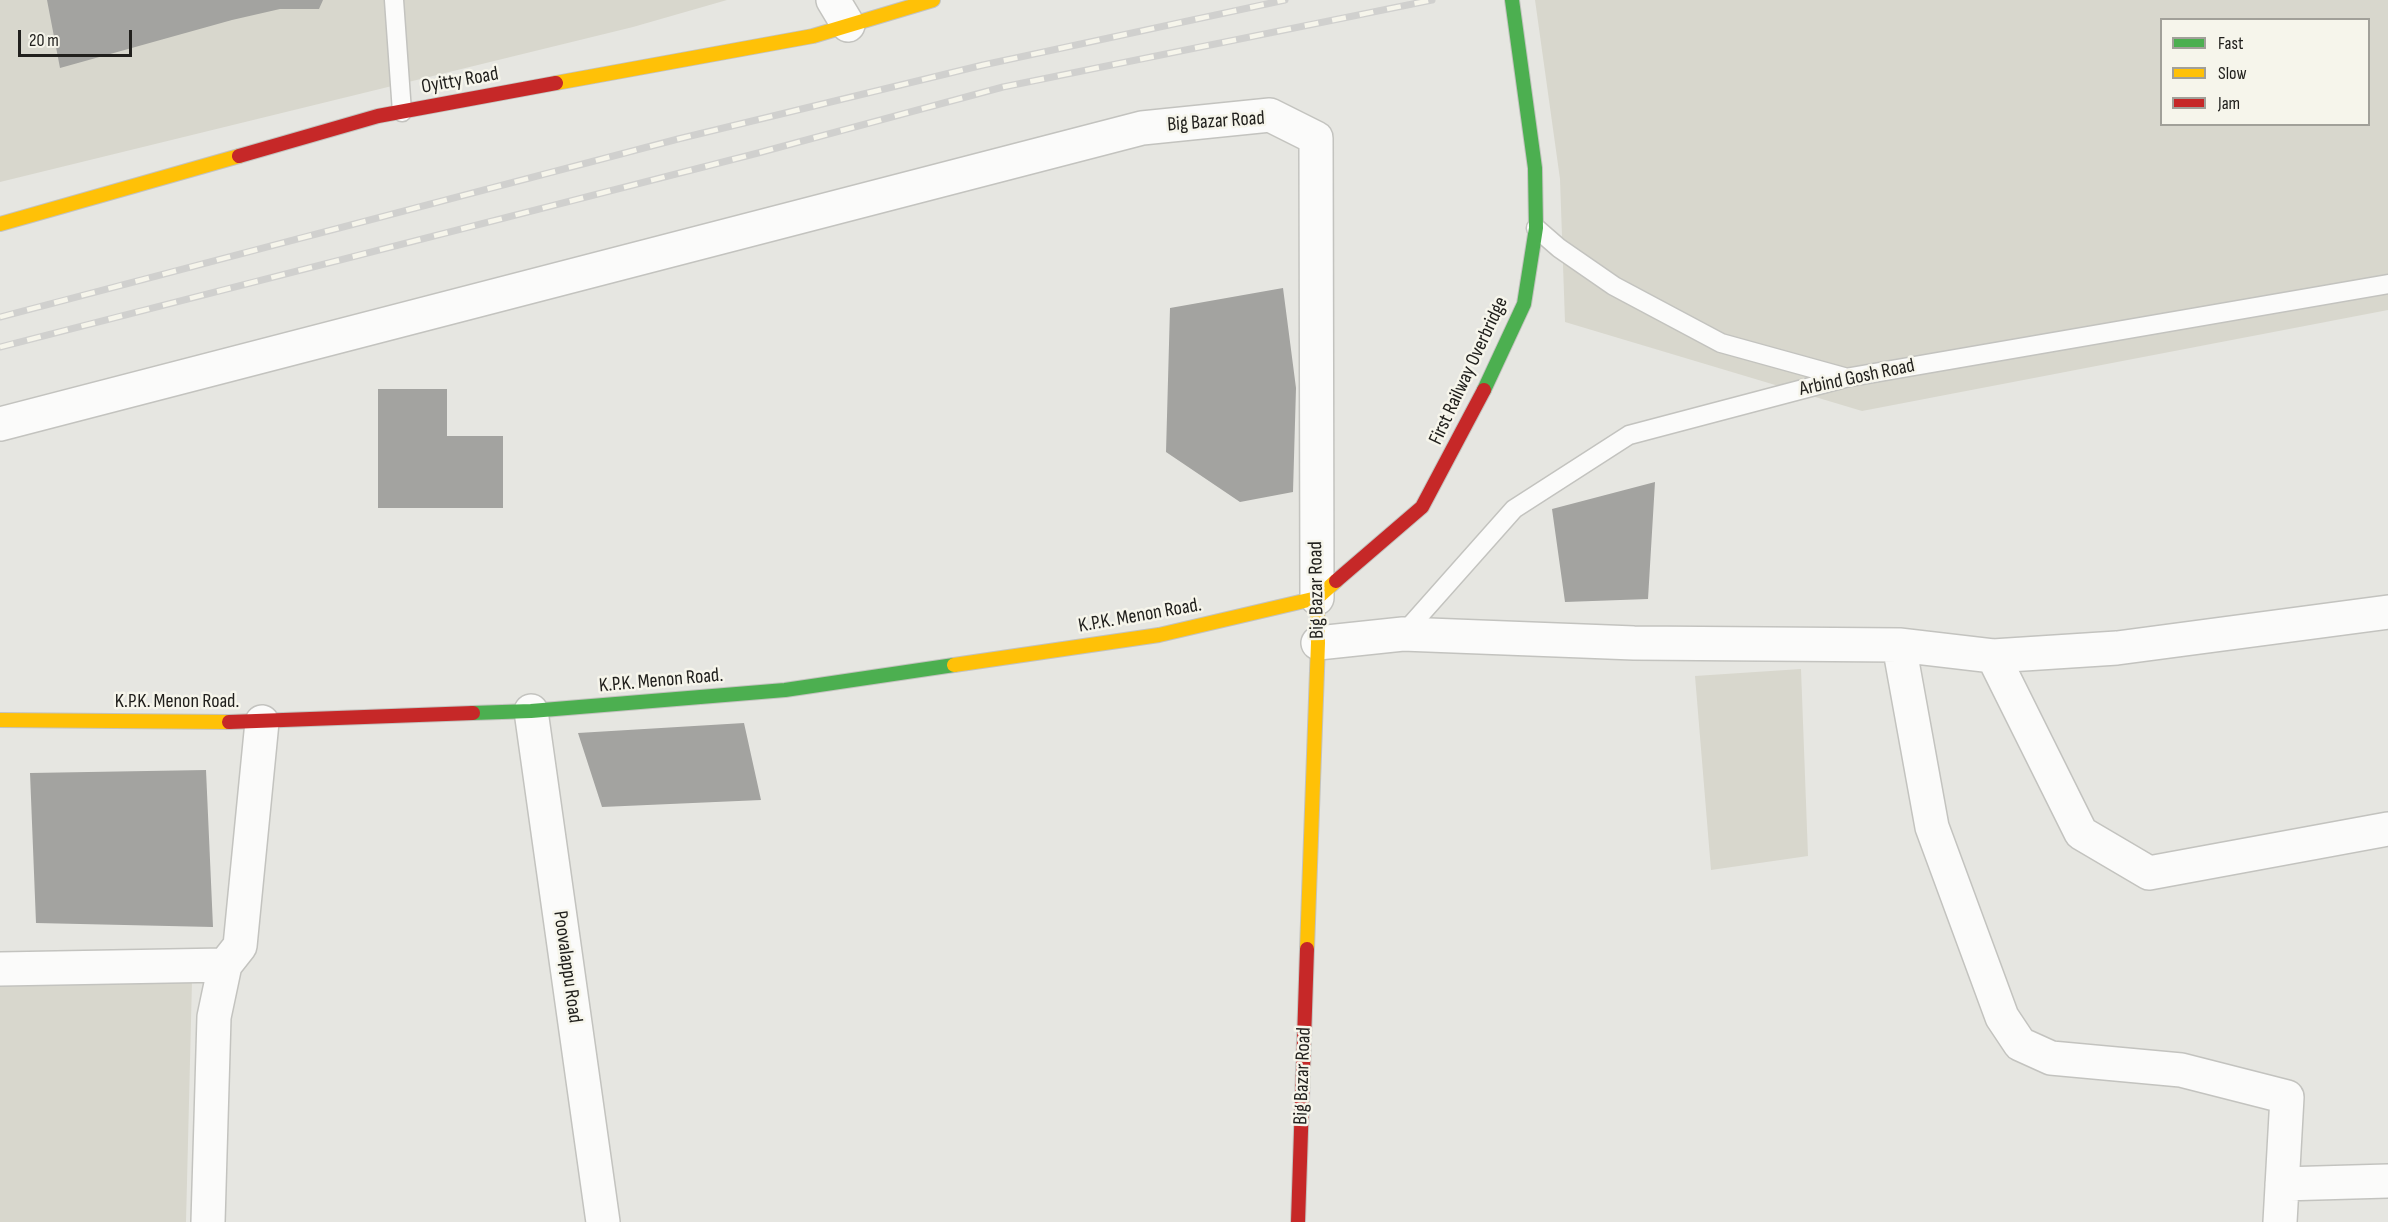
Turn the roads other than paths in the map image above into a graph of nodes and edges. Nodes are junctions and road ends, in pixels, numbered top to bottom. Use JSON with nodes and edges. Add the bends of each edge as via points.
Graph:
{"nodes":[{"id":1,"x":394,"y":0,"type":"edge"},
{"id":2,"x":933,"y":0,"type":"edge"},
{"id":3,"x":1512,"y":0,"type":"edge"},
{"id":4,"x":841,"y":13,"type":"edge"},
{"id":5,"x":402,"y":112,"type":"junction"},
{"id":6,"x":0,"y":224,"type":"edge"},
{"id":7,"x":1536,"y":228,"type":"junction"},
{"id":8,"x":2388,"y":284,"type":"edge"},
{"id":9,"x":1845,"y":378,"type":"junction"},
{"id":10,"x":0,"y":424,"type":"edge"},
{"id":11,"x":1317,"y":598,"type":"junction"},
{"id":12,"x":2388,"y":612,"type":"edge"},
{"id":13,"x":1402,"y":634,"type":"junction"},
{"id":14,"x":1318,"y":643,"type":"junction"},
{"id":15,"x":1899,"y":645,"type":"junction"},
{"id":16,"x":1993,"y":656,"type":"junction"},
{"id":17,"x":531,"y":711,"type":"junction"},
{"id":18,"x":0,"y":720,"type":"edge"},
{"id":19,"x":262,"y":722,"type":"junction"},
{"id":20,"x":2388,"y":829,"type":"edge"},
{"id":21,"x":225,"y":965,"type":"junction"},
{"id":22,"x":0,"y":969,"type":"edge"},
{"id":23,"x":2388,"y":1181,"type":"edge"},
{"id":24,"x":2282,"y":1184,"type":"junction"},
{"id":25,"x":207,"y":1222,"type":"edge"},
{"id":26,"x":603,"y":1222,"type":"edge"},
{"id":27,"x":1298,"y":1222,"type":"edge"},
{"id":28,"x":2280,"y":1222,"type":"edge"}],
"edges":[{"from":1,"to":5,"type":"lane"},
{"from":2,"to":4,"type":"main road","name":"Oyitty Road"},
{"from":3,"to":7,"type":"main road","name":"First Railway Overbridge","via":[[1534,168]]},
{"from":4,"to":5,"type":"main road","name":"Oyitty Road","via":[[813,36]]},
{"from":5,"to":6,"type":"main road","name":"Oyitty Road"},
{"from":7,"to":9,"type":"lane","via":[[1614,286],[1721,343]]},
{"from":7,"to":11,"type":"main road","name":"First Railway Overbridge","via":[[1524,304],[1471,418],[1422,507]]},
{"from":8,"to":9,"type":"lane","name":"Arbind Gosh Road"},
{"from":9,"to":13,"type":"lane","name":"Arbind Gosh Road","via":[[1629,435],[1514,509]]},
{"from":10,"to":11,"type":"street","name":"Big Bazar Road","via":[[1142,128],[1270,115],[1316,138]]},
{"from":11,"to":14,"type":"main road","name":"Big Bazar Road"},
{"from":11,"to":17,"type":"main road","name":"K.P.K. Menon Road.","via":[[1159,635],[797,688]]},
{"from":12,"to":16,"type":"street","via":[[2117,648]]},
{"from":13,"to":14,"type":"street"},
{"from":13,"to":15,"type":"street","via":[[1634,643]]},
{"from":14,"to":27,"type":"main road","name":"Big Bazar Road"},
{"from":15,"to":16,"type":"street"},
{"from":15,"to":24,"type":"street","via":[[1932,826],[2002,1017],[2020,1044],[2050,1059],[2181,1070],[2287,1097]]},
{"from":16,"to":20,"type":"street","via":[[2081,833],[2149,873]]},
{"from":17,"to":19,"type":"main road","name":"K.P.K. Menon Road."},
{"from":17,"to":26,"type":"street","name":"Poovalappu Road"},
{"from":18,"to":19,"type":"main road","name":"K.P.K. Menon Road."},
{"from":19,"to":21,"type":"street","via":[[240,946]]},
{"from":21,"to":22,"type":"street"},
{"from":21,"to":25,"type":"street","via":[[214,1017]]},
{"from":23,"to":24,"type":"street"},
{"from":24,"to":28,"type":"street"}]}
